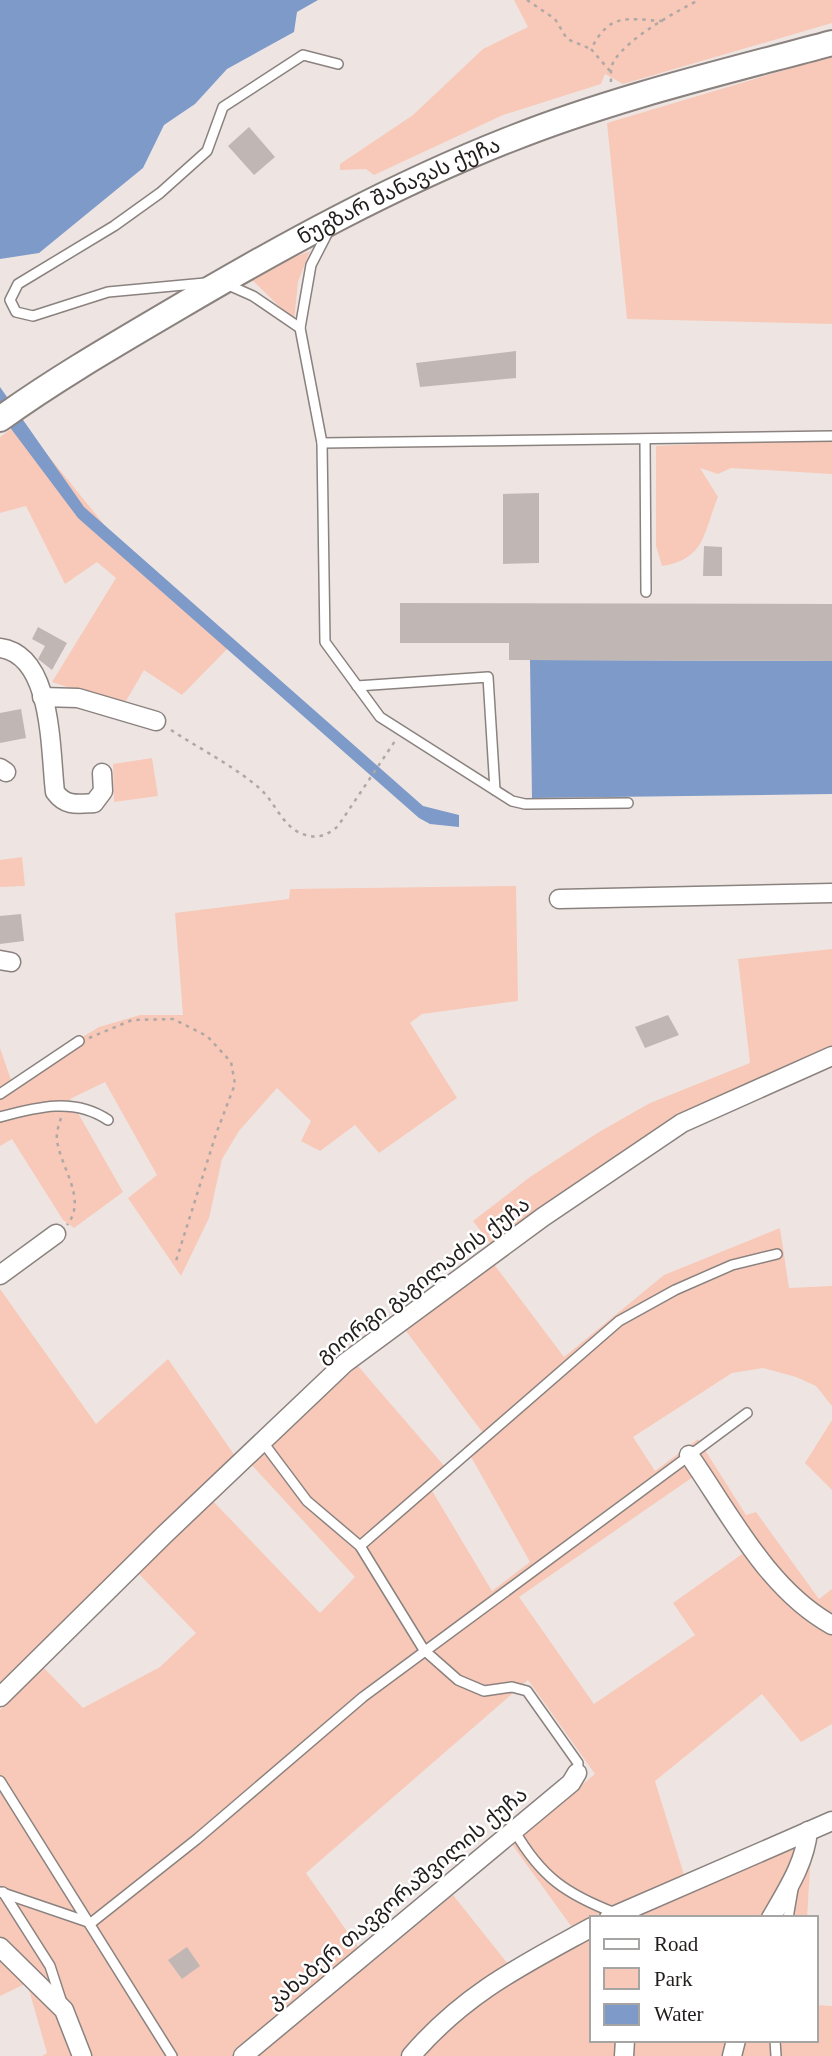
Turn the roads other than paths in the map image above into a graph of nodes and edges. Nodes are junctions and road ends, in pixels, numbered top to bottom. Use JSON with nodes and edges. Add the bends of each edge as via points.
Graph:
{"nodes":[{"id":1,"x":832,"y":43,"type":"edge"},
{"id":2,"x":338,"y":64,"type":"dead end"},
{"id":3,"x":333,"y":222,"type":"junction"},
{"id":4,"x":218,"y":284,"type":"junction"},
{"id":5,"x":300,"y":328,"type":"junction"},
{"id":6,"x":0,"y":419,"type":"edge"},
{"id":7,"x":832,"y":436,"type":"edge"},
{"id":8,"x":645,"y":440,"type":"junction"},
{"id":9,"x":323,"y":443,"type":"junction"},
{"id":10,"x":646,"y":592,"type":"dead end"},
{"id":11,"x":0,"y":648,"type":"edge"},
{"id":12,"x":357,"y":686,"type":"junction"},
{"id":13,"x":42,"y":697,"type":"junction"},
{"id":14,"x":156,"y":721,"type":"road end"},
{"id":15,"x":102,"y":772,"type":"dead end"},
{"id":16,"x":495,"y":790,"type":"junction"},
{"id":17,"x":628,"y":803,"type":"dead end"},
{"id":18,"x":832,"y":893,"type":"edge"},
{"id":19,"x":559,"y":899,"type":"dead end"},
{"id":20,"x":79,"y":1041,"type":"road end"},
{"id":21,"x":832,"y":1056,"type":"edge"},
{"id":22,"x":0,"y":1094,"type":"edge"},
{"id":23,"x":0,"y":1117,"type":"edge"},
{"id":24,"x":107,"y":1120,"type":"dead end"},
{"id":25,"x":56,"y":1234,"type":"road end"},
{"id":26,"x":777,"y":1254,"type":"dead end"},
{"id":27,"x":0,"y":1275,"type":"edge"},
{"id":28,"x":747,"y":1413,"type":"dead end"},
{"id":29,"x":262,"y":1441,"type":"junction"},
{"id":30,"x":689,"y":1455,"type":"junction"},
{"id":31,"x":360,"y":1546,"type":"junction"},
{"id":32,"x":832,"y":1625,"type":"edge"},
{"id":33,"x":424,"y":1650,"type":"junction"},
{"id":34,"x":0,"y":1697,"type":"edge"},
{"id":35,"x":577,"y":1773,"type":"joint"},
{"id":36,"x":0,"y":1781,"type":"edge"},
{"id":37,"x":832,"y":1821,"type":"edge"},
{"id":38,"x":514,"y":1830,"type":"junction"},
{"id":39,"x":808,"y":1831,"type":"junction"},
{"id":40,"x":796,"y":1873,"type":"junction"},
{"id":41,"x":1,"y":1891,"type":"edge"},
{"id":42,"x":614,"y":1916,"type":"edge"},
{"id":43,"x":772,"y":1916,"type":"edge"},
{"id":44,"x":788,"y":1916,"type":"edge"},
{"id":45,"x":91,"y":1923,"type":"junction"},
{"id":46,"x":590,"y":1928,"type":"edge"},
{"id":47,"x":0,"y":1947,"type":"edge"},
{"id":48,"x":64,"y":2010,"type":"junction"},
{"id":49,"x":82,"y":2056,"type":"edge"},
{"id":50,"x":172,"y":2056,"type":"edge"},
{"id":51,"x":243,"y":2056,"type":"edge"},
{"id":52,"x":411,"y":2056,"type":"edge"}],
"edges":[{"from":1,"to":3,"type":"main road","name":"ნუგზარ შანავას ქუჩა","via":[[611,103],[508,140]]},
{"from":2,"to":4,"type":"lane","via":[[303,55],[223,107],[207,151],[114,226],[19,284],[10,300],[16,312],[33,316],[108,292]]},
{"from":3,"to":4,"type":"main road","name":"ნუგზარ შანავას ქუჩა"},
{"from":3,"to":5,"type":"lane","via":[[311,265]]},
{"from":4,"to":5,"type":"lane","via":[[234,285]]},
{"from":4,"to":6,"type":"main road","name":"ნუგზარ შანავას ქუჩა"},
{"from":5,"to":9,"type":"lane"},
{"from":7,"to":8,"type":"lane"},
{"from":8,"to":9,"type":"lane"},
{"from":8,"to":10,"type":"lane"},
{"from":9,"to":12,"type":"lane","via":[[325,642]]},
{"from":11,"to":13,"type":"street","via":[[16,652],[34,669]]},
{"from":12,"to":16,"type":"lane","via":[[380,717]]},
{"from":12,"to":16,"type":"lane","via":[[488,677]]},
{"from":13,"to":14,"type":"street","via":[[78,698]]},
{"from":13,"to":15,"type":"street","via":[[55,792],[61,800],[72,805],[94,803],[103,791]]},
{"from":16,"to":17,"type":"lane","via":[[519,804]]},
{"from":18,"to":19,"type":"street"},
{"from":20,"to":22,"type":"lane"},
{"from":21,"to":29,"type":"street","name":"გიორგი გაგილაძის ქუჩა","via":[[682,1123],[543,1217],[345,1363]]},
{"from":23,"to":24,"type":"lane","via":[[72,1105]]},
{"from":25,"to":27,"type":"street"},
{"from":26,"to":31,"type":"lane","via":[[732,1265],[619,1321]]},
{"from":28,"to":30,"type":"lane"},
{"from":29,"to":31,"type":"lane","via":[[307,1501]]},
{"from":29,"to":34,"type":"street","name":"გიორგი გაგილაძის ქუჩა"},
{"from":30,"to":32,"type":"street","via":[[767,1567],[803,1606]]},
{"from":30,"to":33,"type":"lane"},
{"from":31,"to":33,"type":"lane"},
{"from":33,"to":35,"type":"lane","via":[[458,1680],[484,1691],[527,1690],[578,1763]]},
{"from":33,"to":45,"type":"lane"},
{"from":35,"to":38,"type":"street","name":"კახაბერ თავგორაშვილის ქუჩა"},
{"from":36,"to":45,"type":"lane"},
{"from":37,"to":39,"type":"street"},
{"from":38,"to":42,"type":"lane","via":[[550,1880]]},
{"from":38,"to":51,"type":"street","name":"კახაბერ თავგორაშვილის ქუჩა"},
{"from":39,"to":40,"type":"street"},
{"from":39,"to":42,"type":"street"},
{"from":40,"to":43,"type":"street"},
{"from":40,"to":44,"type":"lane"},
{"from":41,"to":45,"type":"lane"},
{"from":41,"to":48,"type":"lane","via":[[50,1966]]},
{"from":45,"to":50,"type":"lane"},
{"from":46,"to":52,"type":"street","via":[[464,2001]]},
{"from":47,"to":48,"type":"street"},
{"from":48,"to":49,"type":"street"}]}
